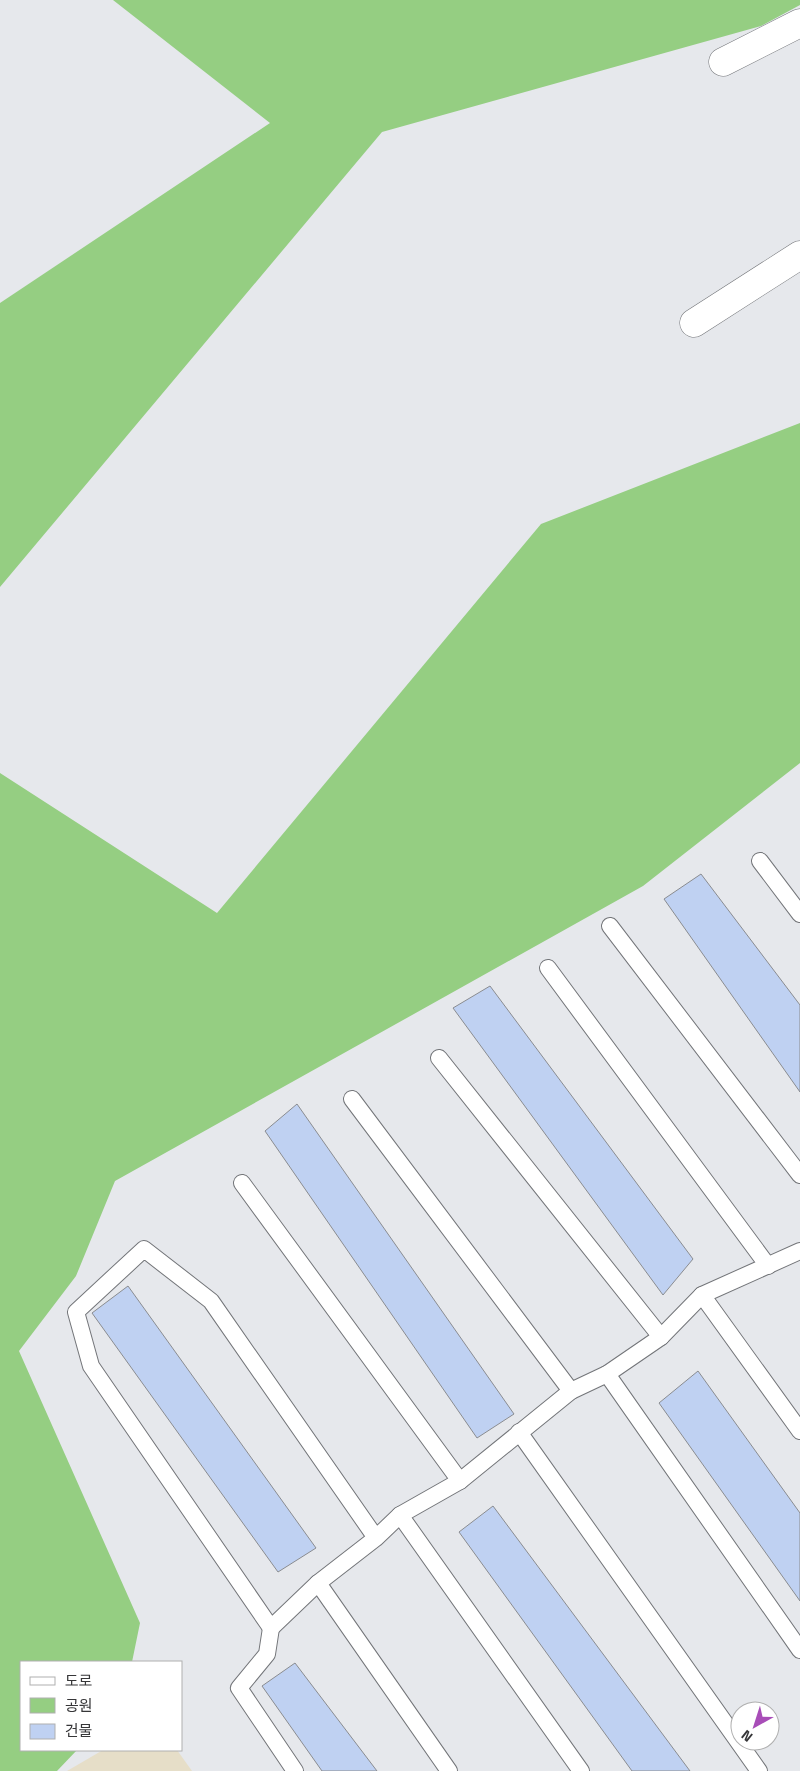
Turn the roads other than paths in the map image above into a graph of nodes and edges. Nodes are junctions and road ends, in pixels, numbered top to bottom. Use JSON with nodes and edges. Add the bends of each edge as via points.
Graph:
{"nodes":[{"id":1,"x":800,"y":23,"type":"edge"},
{"id":2,"x":723,"y":62,"type":"dead end"},
{"id":3,"x":800,"y":255,"type":"edge"},
{"id":4,"x":694,"y":323,"type":"dead end"},
{"id":5,"x":760,"y":861,"type":"dead end"},
{"id":6,"x":800,"y":914,"type":"edge"},
{"id":7,"x":610,"y":926,"type":"dead end"},
{"id":8,"x":548,"y":968,"type":"dead end"},
{"id":9,"x":439,"y":1058,"type":"dead end"},
{"id":10,"x":352,"y":1099,"type":"dead end"},
{"id":11,"x":800,"y":1175,"type":"edge"},
{"id":12,"x":242,"y":1184,"type":"dead end"},
{"id":13,"x":797,"y":1257,"type":"edge"},
{"id":14,"x":768,"y":1266,"type":"junction"},
{"id":15,"x":702,"y":1294,"type":"junction"},
{"id":16,"x":660,"y":1337,"type":"junction"},
{"id":17,"x":607,"y":1374,"type":"junction"},
{"id":18,"x":571,"y":1391,"type":"junction"},
{"id":19,"x":800,"y":1431,"type":"edge"},
{"id":20,"x":519,"y":1432,"type":"junction"},
{"id":21,"x":460,"y":1481,"type":"junction"},
{"id":22,"x":400,"y":1515,"type":"junction"},
{"id":23,"x":376,"y":1538,"type":"junction"},
{"id":24,"x":318,"y":1583,"type":"junction"},
{"id":25,"x":271,"y":1628,"type":"junction"},
{"id":26,"x":800,"y":1650,"type":"edge"},
{"id":27,"x":295,"y":1771,"type":"edge"},
{"id":28,"x":449,"y":1771,"type":"edge"},
{"id":29,"x":581,"y":1771,"type":"edge"},
{"id":30,"x":759,"y":1771,"type":"edge"}],
"edges":[{"from":1,"to":2,"type":"street"},
{"from":3,"to":4,"type":"street"},
{"from":5,"to":6,"type":"lane"},
{"from":7,"to":11,"type":"lane"},
{"from":8,"to":14,"type":"lane"},
{"from":9,"to":16,"type":"lane"},
{"from":10,"to":18,"type":"lane"},
{"from":12,"to":21,"type":"lane"},
{"from":13,"to":14,"type":"lane"},
{"from":14,"to":15,"type":"lane"},
{"from":15,"to":16,"type":"lane"},
{"from":15,"to":19,"type":"lane"},
{"from":16,"to":17,"type":"lane"},
{"from":17,"to":18,"type":"lane"},
{"from":17,"to":26,"type":"lane"},
{"from":18,"to":20,"type":"lane"},
{"from":20,"to":21,"type":"lane"},
{"from":20,"to":30,"type":"lane"},
{"from":21,"to":22,"type":"lane"},
{"from":22,"to":23,"type":"lane"},
{"from":22,"to":29,"type":"lane"},
{"from":23,"to":24,"type":"lane"},
{"from":23,"to":25,"type":"lane","via":[[211,1300],[144,1249],[76,1312],[91,1366]]},
{"from":24,"to":25,"type":"lane"},
{"from":24,"to":28,"type":"lane"},
{"from":25,"to":27,"type":"lane","via":[[266,1654],[239,1688]]}]}
